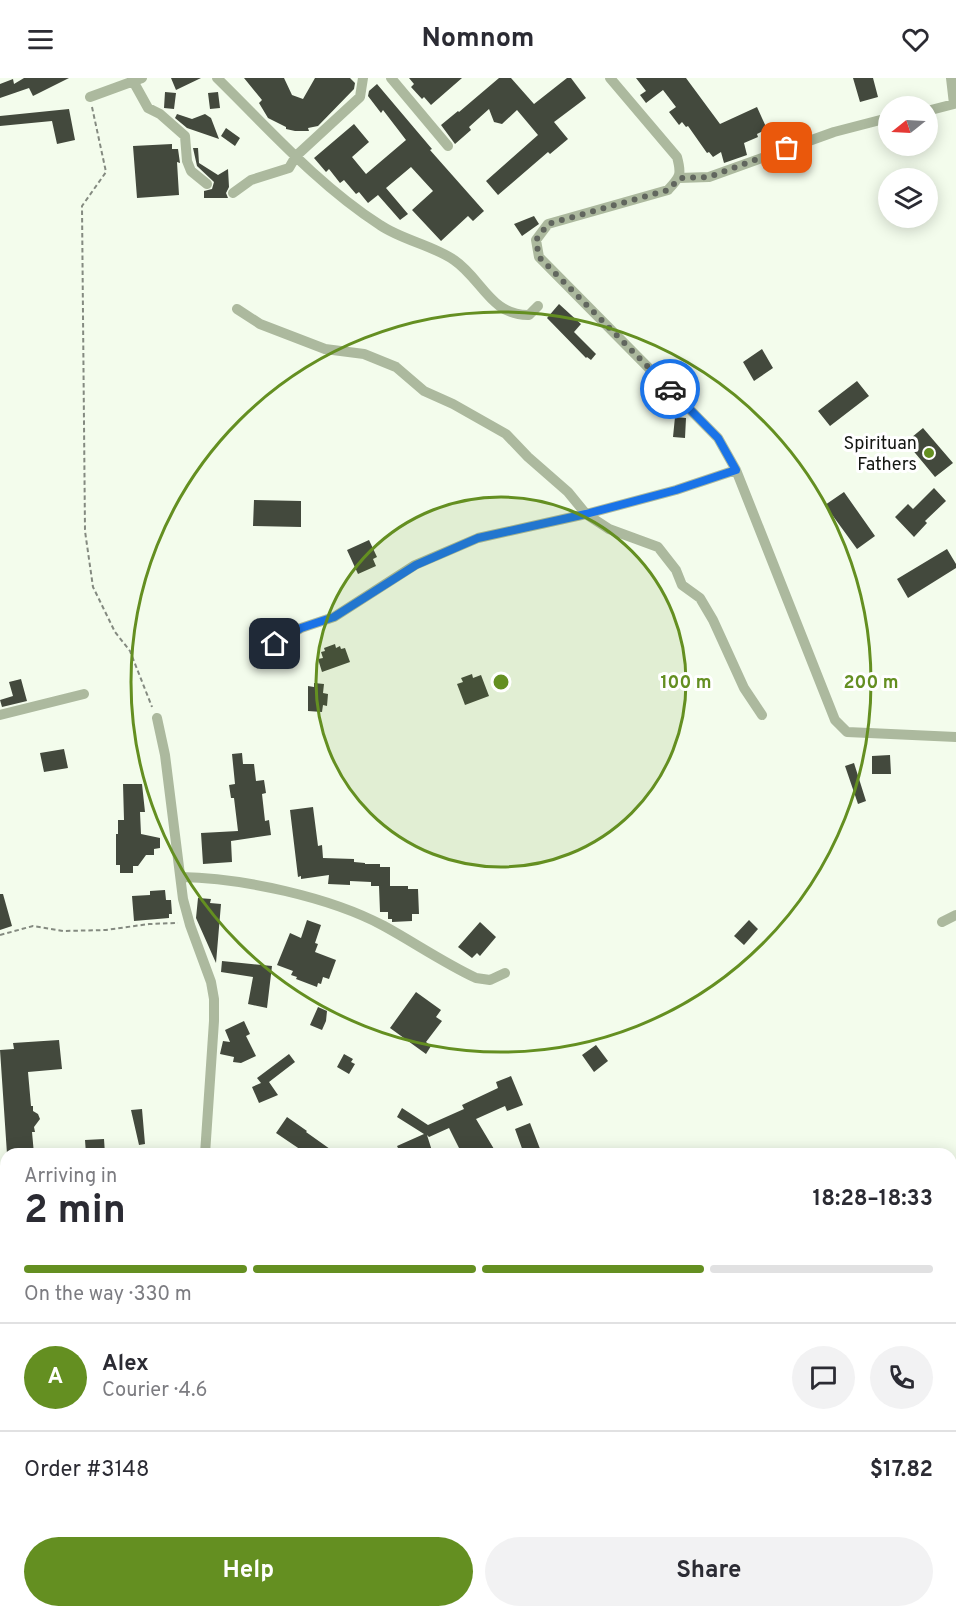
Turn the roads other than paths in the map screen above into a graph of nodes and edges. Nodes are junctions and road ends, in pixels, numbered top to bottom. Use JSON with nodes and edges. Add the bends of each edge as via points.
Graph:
{"nodes":[{"id":1,"x":217,"y":78,"type":"edge"},
{"id":2,"x":363,"y":78,"type":"edge"},
{"id":3,"x":390,"y":78,"type":"edge"},
{"id":4,"x":610,"y":78,"type":"edge"},
{"id":5,"x":951,"y":78,"type":"edge"},
{"id":6,"x":138,"y":80,"type":"edge"},
{"id":7,"x":90,"y":97,"type":"road end"},
{"id":8,"x":938,"y":108,"type":"edge"},
{"id":9,"x":878,"y":121,"type":"edge"},
{"id":10,"x":448,"y":146,"type":"dead end"},
{"id":11,"x":296,"y":156,"type":"junction"},
{"id":12,"x":680,"y":178,"type":"junction"},
{"id":13,"x":207,"y":184,"type":"dead end"},
{"id":14,"x":233,"y":193,"type":"dead end"},
{"id":15,"x":538,"y":306,"type":"dead end"},
{"id":16,"x":237,"y":309,"type":"dead end"},
{"id":17,"x":736,"y":470,"type":"junction"},
{"id":18,"x":586,"y":514,"type":"junction"},
{"id":19,"x":275,"y":644,"type":"dead end"},
{"id":20,"x":84,"y":694,"type":"dead end"},
{"id":21,"x":0,"y":715,"type":"edge"},
{"id":22,"x":762,"y":715,"type":"dead end"},
{"id":23,"x":157,"y":718,"type":"road end"},
{"id":24,"x":956,"y":737,"type":"edge"},
{"id":25,"x":181,"y":877,"type":"junction"},
{"id":26,"x":956,"y":915,"type":"edge"},
{"id":27,"x":942,"y":922,"type":"dead end"},
{"id":28,"x":505,"y":973,"type":"dead end"},
{"id":29,"x":205,"y":1148,"type":"edge"}],
"edges":[{"from":1,"to":11,"type":"street"},
{"from":2,"to":11,"type":"street","via":[[360,97]]},
{"from":3,"to":10,"type":"street"},
{"from":4,"to":12,"type":"street","via":[[677,158]]},
{"from":5,"to":8,"type":"street","via":[[954,104]]},
{"from":6,"to":7,"type":"street"},
{"from":6,"to":13,"type":"street","via":[[148,108],[185,136],[191,171]]},
{"from":9,"to":12,"type":"street","via":[[834,132],[709,177]]},
{"from":11,"to":14,"type":"street","via":[[289,168],[251,180]]},
{"from":11,"to":15,"type":"street","via":[[338,196],[382,227],[455,260],[504,311],[529,315]]},
{"from":12,"to":17,"type":"street","via":[[668,190],[548,224],[536,240],[539,257],[718,438]]},
{"from":16,"to":18,"type":"street","via":[[260,324],[325,349],[364,354],[396,367],[424,391],[506,434]]},
{"from":17,"to":18,"type":"street"},
{"from":17,"to":24,"type":"street","via":[[835,720],[847,732]]},
{"from":18,"to":19,"type":"street","via":[[478,538],[416,565],[334,617],[301,628]]},
{"from":18,"to":22,"type":"street","via":[[609,529],[658,547],[682,585],[700,598],[744,688]]},
{"from":20,"to":21,"type":"street"},
{"from":23,"to":25,"type":"street"},
{"from":25,"to":28,"type":"street","via":[[224,879],[311,898],[382,925],[476,978],[490,980]]},
{"from":25,"to":29,"type":"street","via":[[190,926],[214,999]]},
{"from":26,"to":27,"type":"street"}]}
